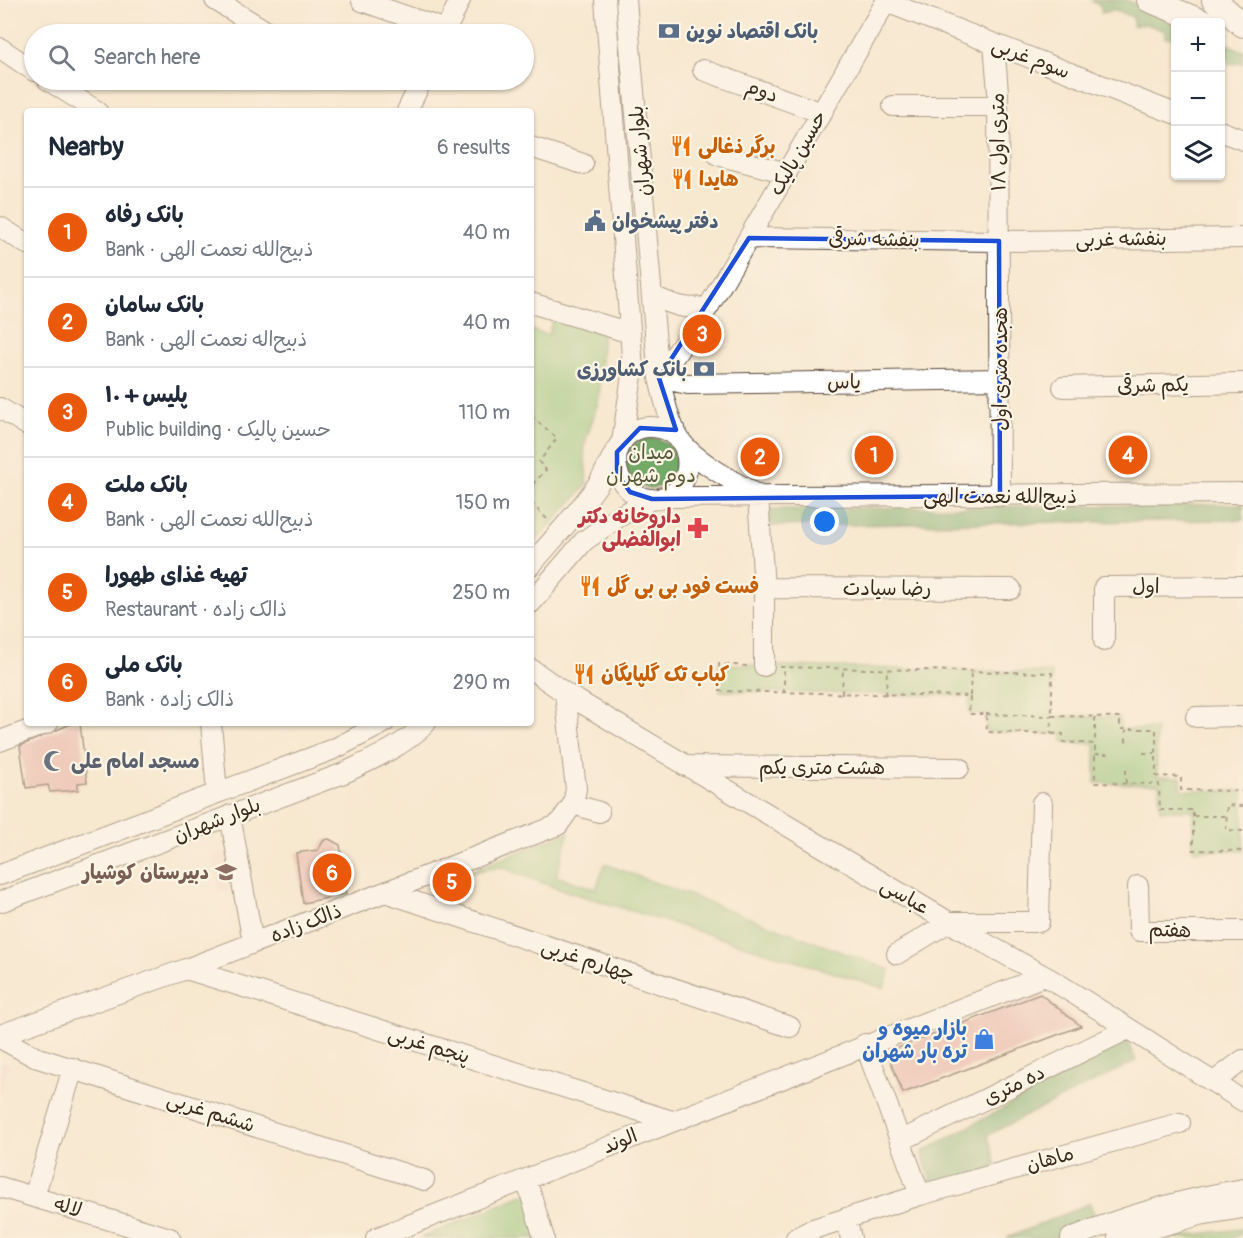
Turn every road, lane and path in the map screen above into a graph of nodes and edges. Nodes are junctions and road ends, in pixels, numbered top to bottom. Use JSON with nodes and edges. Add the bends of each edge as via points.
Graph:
{"nodes":[{"id":1,"x":215,"y":0,"type":"edge"},
{"id":2,"x":460,"y":0,"type":"edge"},
{"id":3,"x":626,"y":0,"type":"edge"},
{"id":4,"x":1149,"y":0,"type":"edge"},
{"id":5,"x":1214,"y":0,"type":"edge"},
{"id":6,"x":603,"y":1,"type":"edge"},
{"id":7,"x":887,"y":1,"type":"edge"},
{"id":8,"x":362,"y":2,"type":"dead end"},
{"id":9,"x":1192,"y":18,"type":"edge"},
{"id":10,"x":255,"y":24,"type":"edge"},
{"id":11,"x":423,"y":24,"type":"edge"},
{"id":12,"x":449,"y":24,"type":"edge"},
{"id":13,"x":1238,"y":26,"type":"edge"},
{"id":14,"x":994,"y":44,"type":"junction"},
{"id":15,"x":0,"y":48,"type":"edge"},
{"id":16,"x":24,"y":64,"type":"edge"},
{"id":17,"x":703,"y":70,"type":"dead end"},
{"id":18,"x":64,"y":90,"type":"edge"},
{"id":19,"x":419,"y":90,"type":"edge"},
{"id":20,"x":893,"y":106,"type":"dead end"},
{"id":21,"x":997,"y":106,"type":"junction"},
{"id":22,"x":92,"y":108,"type":"edge"},
{"id":23,"x":413,"y":108,"type":"edge"},
{"id":24,"x":1171,"y":112,"type":"edge"},
{"id":25,"x":822,"y":113,"type":"junction"},
{"id":26,"x":1225,"y":133,"type":"edge"},
{"id":27,"x":1243,"y":140,"type":"edge"},
{"id":28,"x":534,"y":148,"type":"edge"},
{"id":29,"x":718,"y":155,"type":"dead end"},
{"id":30,"x":583,"y":164,"type":"dead end"},
{"id":31,"x":787,"y":173,"type":"junction"},
{"id":32,"x":0,"y":227,"type":"edge"},
{"id":33,"x":748,"y":238,"type":"junction"},
{"id":34,"x":1243,"y":238,"type":"edge"},
{"id":35,"x":999,"y":241,"type":"junction"},
{"id":36,"x":24,"y":242,"type":"edge"},
{"id":37,"x":653,"y":296,"type":"junction"},
{"id":38,"x":534,"y":304,"type":"edge"},
{"id":39,"x":709,"y":306,"type":"junction"},
{"id":40,"x":630,"y":333,"type":"junction"},
{"id":41,"x":659,"y":378,"type":"junction"},
{"id":42,"x":1001,"y":379,"type":"junction"},
{"id":43,"x":1243,"y":383,"type":"edge"},
{"id":44,"x":1063,"y":387,"type":"dead end"},
{"id":45,"x":0,"y":408,"type":"edge"},
{"id":46,"x":534,"y":419,"type":"edge"},
{"id":47,"x":24,"y":423,"type":"edge"},
{"id":48,"x":681,"y":441,"type":"junction"},
{"id":49,"x":619,"y":447,"type":"junction"},
{"id":50,"x":534,"y":483,"type":"edge"},
{"id":51,"x":1243,"y":493,"type":"edge"},
{"id":52,"x":758,"y":495,"type":"junction"},
{"id":53,"x":1000,"y":496,"type":"junction"},
{"id":54,"x":657,"y":498,"type":"junction"},
{"id":55,"x":534,"y":507,"type":"edge"},
{"id":56,"x":553,"y":525,"type":"dead end"},
{"id":57,"x":534,"y":562,"type":"edge"},
{"id":58,"x":1243,"y":586,"type":"edge"},
{"id":59,"x":764,"y":588,"type":"junction"},
{"id":60,"x":1011,"y":589,"type":"dead end"},
{"id":61,"x":534,"y":599,"type":"edge"},
{"id":62,"x":1104,"y":641,"type":"dead end"},
{"id":63,"x":764,"y":666,"type":"junction"},
{"id":64,"x":784,"y":667,"type":"junction"},
{"id":65,"x":843,"y":668,"type":"junction"},
{"id":66,"x":887,"y":669,"type":"junction"},
{"id":67,"x":534,"y":671,"type":"edge"},
{"id":68,"x":971,"y":671,"type":"junction"},
{"id":69,"x":534,"y":679,"type":"edge"},
{"id":70,"x":565,"y":693,"type":"junction"},
{"id":71,"x":784,"y":693,"type":"junction"},
{"id":72,"x":842,"y":694,"type":"junction"},
{"id":73,"x":886,"y":695,"type":"junction"},
{"id":74,"x":970,"y":696,"type":"junction"},
{"id":75,"x":594,"y":711,"type":"junction"},
{"id":76,"x":986,"y":714,"type":"junction"},
{"id":77,"x":1052,"y":716,"type":"junction"},
{"id":78,"x":1243,"y":716,"type":"edge"},
{"id":79,"x":1095,"y":717,"type":"junction"},
{"id":80,"x":1196,"y":717,"type":"dead end"},
{"id":81,"x":40,"y":726,"type":"edge"},
{"id":82,"x":211,"y":726,"type":"edge"},
{"id":83,"x":378,"y":726,"type":"edge"},
{"id":84,"x":423,"y":726,"type":"edge"},
{"id":85,"x":1126,"y":729,"type":"junction"},
{"id":86,"x":1051,"y":734,"type":"junction"},
{"id":87,"x":568,"y":740,"type":"junction"},
{"id":88,"x":0,"y":741,"type":"edge"},
{"id":89,"x":1126,"y":742,"type":"dead end"},
{"id":90,"x":1095,"y":744,"type":"junction"},
{"id":91,"x":1143,"y":753,"type":"dead end"},
{"id":92,"x":1156,"y":753,"type":"junction"},
{"id":93,"x":1095,"y":754,"type":"junction"},
{"id":94,"x":1111,"y":754,"type":"dead end"},
{"id":95,"x":685,"y":766,"type":"junction"},
{"id":96,"x":959,"y":768,"type":"dead end"},
{"id":97,"x":1126,"y":769,"type":"dead end"},
{"id":98,"x":1126,"y":783,"type":"junction"},
{"id":99,"x":1243,"y":791,"type":"edge"},
{"id":100,"x":217,"y":793,"type":"junction"},
{"id":101,"x":1042,"y":803,"type":"dead end"},
{"id":102,"x":573,"y":804,"type":"junction"},
{"id":103,"x":1243,"y":806,"type":"edge"},
{"id":104,"x":598,"y":812,"type":"dead end"},
{"id":105,"x":230,"y":815,"type":"junction"},
{"id":106,"x":1193,"y":816,"type":"junction"},
{"id":107,"x":1226,"y":816,"type":"junction"},
{"id":108,"x":1243,"y":831,"type":"edge"},
{"id":109,"x":1243,"y":851,"type":"edge"},
{"id":110,"x":0,"y":875,"type":"edge"},
{"id":111,"x":1138,"y":886,"type":"dead end"},
{"id":112,"x":385,"y":892,"type":"junction"},
{"id":113,"x":0,"y":902,"type":"edge"},
{"id":114,"x":949,"y":922,"type":"junction"},
{"id":115,"x":1243,"y":931,"type":"edge"},
{"id":116,"x":253,"y":943,"type":"junction"},
{"id":117,"x":897,"y":954,"type":"dead end"},
{"id":118,"x":186,"y":969,"type":"junction"},
{"id":119,"x":1044,"y":976,"type":"junction"},
{"id":120,"x":33,"y":1023,"type":"junction"},
{"id":121,"x":790,"y":1027,"type":"dead end"},
{"id":122,"x":1128,"y":1029,"type":"junction"},
{"id":123,"x":0,"y":1037,"type":"edge"},
{"id":124,"x":865,"y":1044,"type":"junction"},
{"id":125,"x":35,"y":1057,"type":"junction"},
{"id":126,"x":1243,"y":1060,"type":"edge"},
{"id":127,"x":73,"y":1068,"type":"junction"},
{"id":128,"x":1215,"y":1081,"type":"junction"},
{"id":129,"x":1243,"y":1101,"type":"edge"},
{"id":130,"x":672,"y":1121,"type":"junction"},
{"id":131,"x":1180,"y":1123,"type":"dead end"},
{"id":132,"x":900,"y":1141,"type":"junction"},
{"id":133,"x":526,"y":1179,"type":"junction"},
{"id":134,"x":424,"y":1180,"type":"dead end"},
{"id":135,"x":0,"y":1186,"type":"edge"},
{"id":136,"x":1243,"y":1189,"type":"edge"},
{"id":137,"x":920,"y":1195,"type":"junction"},
{"id":138,"x":34,"y":1197,"type":"junction"},
{"id":139,"x":1243,"y":1208,"type":"edge"},
{"id":140,"x":846,"y":1218,"type":"junction"},
{"id":141,"x":170,"y":1238,"type":"edge"},
{"id":142,"x":376,"y":1238,"type":"edge"},
{"id":143,"x":544,"y":1238,"type":"edge"},
{"id":144,"x":796,"y":1238,"type":"edge"},
{"id":145,"x":851,"y":1238,"type":"edge"},
{"id":146,"x":1071,"y":1238,"type":"edge"},
{"id":147,"x":1118,"y":1238,"type":"edge"}],
"edges":[{"from":1,"to":10,"type":"street"},
{"from":2,"to":12,"type":"street"},
{"from":3,"to":37,"type":"street","name":"بلوار شهران"},
{"from":4,"to":9,"type":"main road"},
{"from":5,"to":13,"type":"main road"},
{"from":6,"to":40,"type":"street","name":"بلوار شهران"},
{"from":7,"to":14,"type":"street","name":"سوم غربی"},
{"from":7,"to":25,"type":"street","name":"حسین پالیک"},
{"from":8,"to":11,"type":"street"},
{"from":14,"to":21,"type":"street","name":"۱۸ متری اول"},
{"from":14,"to":24,"type":"street","name":"سوم غربی"},
{"from":15,"to":16,"type":"street"},
{"from":17,"to":25,"type":"street","name":"دوم"},
{"from":18,"to":22,"type":"street"},
{"from":19,"to":23,"type":"street"},
{"from":20,"to":21,"type":"street"},
{"from":21,"to":35,"type":"street","name":"۱۸ متری اول"},
{"from":25,"to":31,"type":"street","name":"حسین پالیک"},
{"from":26,"to":27,"type":"street"},
{"from":28,"to":30,"type":"street"},
{"from":29,"to":31,"type":"street"},
{"from":31,"to":33,"type":"street","name":"حسین پالیک"},
{"from":32,"to":36,"type":"street"},
{"from":33,"to":35,"type":"street","name":"بنفشه شرقی"},
{"from":33,"to":39,"type":"street","name":"حسین پالیک"},
{"from":34,"to":35,"type":"street","name":"بنفشه غربی"},
{"from":35,"to":42,"type":"street","name":"هجده متری اول"},
{"from":37,"to":39,"type":"street","via":[[678,307]]},
{"from":37,"to":41,"type":"street","name":"بلوار شهران"},
{"from":38,"to":40,"type":"street"},
{"from":39,"to":41,"type":"street","name":"حسین پالیک"},
{"from":40,"to":49,"type":"street","name":"بلوار شهران","via":[[633,369]]},
{"from":41,"to":42,"type":"street","name":"یاس","via":[[688,384]]},
{"from":41,"to":48,"type":"street","name":"بلوار شهران"},
{"from":42,"to":53,"type":"street","name":"هجده متری اول"},
{"from":43,"to":44,"type":"street","name":"یکم شرقی"},
{"from":45,"to":47,"type":"street"},
{"from":46,"to":50,"type":"path","via":[[557,438],[539,462],[546,470]]},
{"from":48,"to":49,"type":"street","via":[[663,428],[651,427],[630,434]]},
{"from":48,"to":52,"type":"street","via":[[722,475]]},
{"from":48,"to":54,"type":"street","via":[[686,452],[686,474],[681,484]]},
{"from":49,"to":54,"type":"street","via":[[617,474],[622,484],[630,492]]},
{"from":49,"to":57,"type":"street","name":"بلوار شهران","via":[[580,508]]},
{"from":51,"to":53,"type":"street","name":"ذبیح‌الله نعمت الهی"},
{"from":52,"to":53,"type":"street","name":"ذبیح‌الله نعمت الهی"},
{"from":52,"to":54,"type":"street","name":"ذبیح‌الله نعمت الهی"},
{"from":52,"to":59,"type":"street"},
{"from":54,"to":61,"type":"street","via":[[620,516],[584,541]]},
{"from":55,"to":56,"type":"path"},
{"from":58,"to":62,"type":"street","name":"اول","via":[[1104,586]]},
{"from":59,"to":60,"type":"street","name":"رضا سیادت"},
{"from":59,"to":63,"type":"street"},
{"from":63,"to":64,"type":"path"},
{"from":63,"to":71,"type":"path","via":[[719,664],[720,691]]},
{"from":64,"to":65,"type":"path"},
{"from":64,"to":71,"type":"path"},
{"from":65,"to":66,"type":"path"},
{"from":65,"to":72,"type":"path"},
{"from":66,"to":68,"type":"path"},
{"from":66,"to":73,"type":"path"},
{"from":67,"to":70,"type":"street"},
{"from":68,"to":74,"type":"path"},
{"from":68,"to":77,"type":"path","via":[[1052,673]]},
{"from":69,"to":70,"type":"street"},
{"from":70,"to":75,"type":"street","name":"عباسی"},
{"from":70,"to":87,"type":"street"},
{"from":71,"to":72,"type":"path"},
{"from":72,"to":73,"type":"path"},
{"from":73,"to":74,"type":"path"},
{"from":74,"to":76,"type":"path","via":[[969,714]]},
{"from":75,"to":87,"type":"street"},
{"from":75,"to":95,"type":"street","name":"عباسی"},
{"from":76,"to":77,"type":"path"},
{"from":76,"to":86,"type":"path","via":[[987,732]]},
{"from":77,"to":79,"type":"path"},
{"from":77,"to":86,"type":"path"},
{"from":78,"to":80,"type":"street"},
{"from":79,"to":85,"type":"path","via":[[1120,717],[1120,729]]},
{"from":79,"to":90,"type":"path"},
{"from":81,"to":88,"type":"street"},
{"from":82,"to":100,"type":"street"},
{"from":83,"to":100,"type":"street","name":"بلوار شهران","via":[[334,749]]},
{"from":84,"to":105,"type":"street","name":"بلوار شهران","via":[[374,759]]},
{"from":85,"to":89,"type":"path"},
{"from":85,"to":92,"type":"path","via":[[1156,729]]},
{"from":86,"to":90,"type":"path","via":[[1063,734],[1063,742]]},
{"from":87,"to":102,"type":"street","via":[[576,789]]},
{"from":90,"to":93,"type":"path"},
{"from":91,"to":92,"type":"path"},
{"from":92,"to":99,"type":"path","via":[[1156,776],[1181,777],[1181,790]]},
{"from":93,"to":94,"type":"path"},
{"from":93,"to":98,"type":"path","via":[[1095,783]]},
{"from":95,"to":96,"type":"street","name":"هشت متری یکم"},
{"from":95,"to":114,"type":"street","name":"عباسی"},
{"from":97,"to":98,"type":"path"},
{"from":98,"to":106,"type":"path","via":[[1160,783],[1160,810],[1193,810]]},
{"from":100,"to":110,"type":"street","name":"بلوار شهران"},
{"from":101,"to":114,"type":"street","via":[[1039,922]]},
{"from":102,"to":104,"type":"street"},
{"from":102,"to":112,"type":"street","name":"ذالک زاده","via":[[558,825]]},
{"from":103,"to":107,"type":"path","via":[[1227,805]]},
{"from":105,"to":113,"type":"street","name":"بلوار شهران"},
{"from":105,"to":116,"type":"street"},
{"from":106,"to":107,"type":"path"},
{"from":106,"to":109,"type":"path","via":[[1193,850]]},
{"from":107,"to":108,"type":"path","via":[[1226,830]]},
{"from":111,"to":115,"type":"street","name":"هفتم","via":[[1139,931]]},
{"from":112,"to":116,"type":"street","name":"ذالک زاده"},
{"from":112,"to":121,"type":"street","name":"چهارم غربی"},
{"from":114,"to":117,"type":"street"},
{"from":114,"to":119,"type":"street","name":"عباسی"},
{"from":116,"to":118,"type":"street","name":"ذالک زاده"},
{"from":118,"to":120,"type":"street","name":"ذالک زاده"},
{"from":118,"to":130,"type":"street","name":"پنجم غربی"},
{"from":119,"to":122,"type":"street","name":"عباسی"},
{"from":119,"to":124,"type":"street","name":"الوند"},
{"from":120,"to":123,"type":"street","name":"ذالک زاده"},
{"from":120,"to":125,"type":"street"},
{"from":122,"to":128,"type":"street","name":"عباسی"},
{"from":122,"to":132,"type":"street","name":"ده متری"},
{"from":123,"to":125,"type":"street","name":"ششم غربی"},
{"from":124,"to":130,"type":"street","name":"الوند"},
{"from":124,"to":132,"type":"street"},
{"from":125,"to":127,"type":"street","name":"ششم غربی"},
{"from":126,"to":128,"type":"street"},
{"from":127,"to":134,"type":"street","name":"ششم غربی"},
{"from":127,"to":138,"type":"street","name":"لاله"},
{"from":128,"to":129,"type":"street","name":"عباسی"},
{"from":130,"to":133,"type":"street","name":"الوند"},
{"from":131,"to":137,"type":"street","name":"ماهان"},
{"from":132,"to":137,"type":"street"},
{"from":133,"to":142,"type":"street","name":"الوند"},
{"from":133,"to":143,"type":"street"},
{"from":135,"to":138,"type":"street","name":"لاله"},
{"from":136,"to":146,"type":"street","via":[[1129,1215]]},
{"from":137,"to":140,"type":"street","name":"ماهان"},
{"from":138,"to":141,"type":"street","name":"لاله"},
{"from":139,"to":147,"type":"street","via":[[1200,1215]]},
{"from":140,"to":144,"type":"street","name":"ماهان"},
{"from":140,"to":145,"type":"street"}]}
